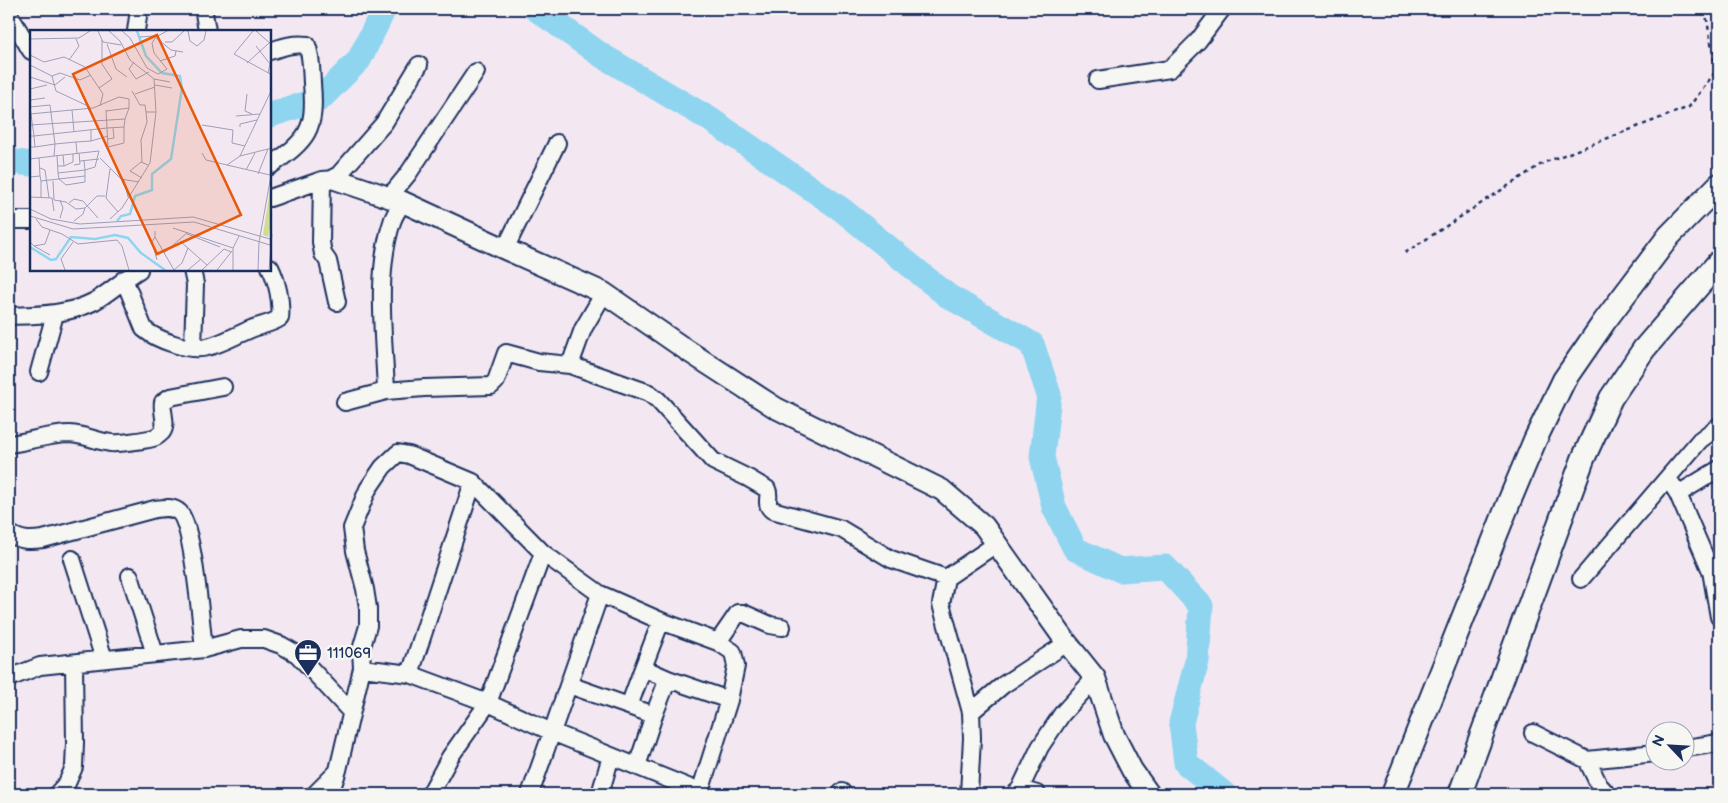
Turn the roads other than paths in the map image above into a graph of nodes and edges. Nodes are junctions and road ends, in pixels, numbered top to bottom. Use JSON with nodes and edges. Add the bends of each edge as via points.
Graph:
{"nodes":[{"id":1,"x":12,"y":9,"type":"edge"},
{"id":2,"x":139,"y":9,"type":"edge"},
{"id":3,"x":205,"y":9,"type":"edge"},
{"id":4,"x":1222,"y":9,"type":"edge"},
{"id":5,"x":9,"y":13,"type":"edge"},
{"id":6,"x":136,"y":30,"type":"edge"},
{"id":7,"x":207,"y":30,"type":"edge"},
{"id":8,"x":30,"y":49,"type":"edge"},
{"id":9,"x":271,"y":52,"type":"edge"},
{"id":10,"x":419,"y":64,"type":"dead end"},
{"id":11,"x":476,"y":72,"type":"dead end"},
{"id":12,"x":1098,"y":80,"type":"dead end"},
{"id":13,"x":557,"y":143,"type":"dead end"},
{"id":14,"x":271,"y":165,"type":"edge"},
{"id":15,"x":328,"y":180,"type":"junction"},
{"id":16,"x":1719,"y":185,"type":"edge"},
{"id":17,"x":271,"y":198,"type":"edge"},
{"id":18,"x":397,"y":199,"type":"junction"},
{"id":19,"x":9,"y":220,"type":"edge"},
{"id":20,"x":30,"y":220,"type":"edge"},
{"id":21,"x":505,"y":249,"type":"junction"},
{"id":22,"x":1719,"y":262,"type":"edge"},
{"id":23,"x":271,"y":270,"type":"edge"},
{"id":24,"x":138,"y":271,"type":"edge"},
{"id":25,"x":192,"y":271,"type":"edge"},
{"id":26,"x":124,"y":280,"type":"junction"},
{"id":27,"x":604,"y":293,"type":"junction"},
{"id":28,"x":337,"y":302,"type":"dead end"},
{"id":29,"x":55,"y":314,"type":"junction"},
{"id":30,"x":9,"y":316,"type":"edge"},
{"id":31,"x":193,"y":348,"type":"junction"},
{"id":32,"x":570,"y":365,"type":"junction"},
{"id":33,"x":39,"y":372,"type":"dead end"},
{"id":34,"x":223,"y":388,"type":"dead end"},
{"id":35,"x":386,"y":391,"type":"junction"},
{"id":36,"x":345,"y":402,"type":"dead end"},
{"id":37,"x":1719,"y":426,"type":"edge"},
{"id":38,"x":9,"y":444,"type":"edge"},
{"id":39,"x":1719,"y":468,"type":"edge"},
{"id":40,"x":1668,"y":478,"type":"junction"},
{"id":41,"x":474,"y":482,"type":"junction"},
{"id":42,"x":1678,"y":494,"type":"junction"},
{"id":43,"x":9,"y":533,"type":"edge"},
{"id":44,"x":996,"y":544,"type":"junction"},
{"id":45,"x":544,"y":554,"type":"junction"},
{"id":46,"x":72,"y":559,"type":"dead end"},
{"id":47,"x":1715,"y":569,"type":"edge"},
{"id":48,"x":130,"y":576,"type":"dead end"},
{"id":49,"x":946,"y":578,"type":"junction"},
{"id":50,"x":1580,"y":578,"type":"dead end"},
{"id":51,"x":600,"y":594,"type":"junction"},
{"id":52,"x":1719,"y":617,"type":"edge"},
{"id":53,"x":661,"y":621,"type":"junction"},
{"id":54,"x":782,"y":627,"type":"dead end"},
{"id":55,"x":718,"y":642,"type":"junction"},
{"id":56,"x":1067,"y":643,"type":"junction"},
{"id":57,"x":204,"y":649,"type":"junction"},
{"id":58,"x":155,"y":654,"type":"junction"},
{"id":59,"x":104,"y":659,"type":"junction"},
{"id":60,"x":74,"y":664,"type":"junction"},
{"id":61,"x":362,"y":668,"type":"junction"},
{"id":62,"x":643,"y":668,"type":"junction"},
{"id":63,"x":410,"y":674,"type":"junction"},
{"id":64,"x":9,"y":678,"type":"edge"},
{"id":65,"x":1094,"y":678,"type":"junction"},
{"id":66,"x":668,"y":679,"type":"junction"},
{"id":67,"x":569,"y":685,"type":"junction"},
{"id":68,"x":729,"y":700,"type":"junction"},
{"id":69,"x":488,"y":702,"type":"junction"},
{"id":70,"x":629,"y":706,"type":"junction"},
{"id":71,"x":351,"y":712,"type":"junction"},
{"id":72,"x":971,"y":712,"type":"junction"},
{"id":73,"x":654,"y":715,"type":"junction"},
{"id":74,"x":552,"y":732,"type":"junction"},
{"id":75,"x":1533,"y":733,"type":"dead end"},
{"id":76,"x":1719,"y":743,"type":"edge"},
{"id":77,"x":1696,"y":746,"type":"edge"},
{"id":78,"x":1646,"y":754,"type":"edge"},
{"id":79,"x":610,"y":756,"type":"junction"},
{"id":80,"x":1587,"y":760,"type":"junction"},
{"id":81,"x":637,"y":766,"type":"junction"},
{"id":82,"x":338,"y":770,"type":"junction"},
{"id":83,"x":1017,"y":792,"type":"edge"},
{"id":84,"x":700,"y":793,"type":"edge"},
{"id":85,"x":57,"y":794,"type":"edge"},
{"id":86,"x":314,"y":794,"type":"edge"},
{"id":87,"x":330,"y":794,"type":"edge"},
{"id":88,"x":430,"y":794,"type":"edge"},
{"id":89,"x":530,"y":794,"type":"edge"},
{"id":90,"x":600,"y":794,"type":"edge"},
{"id":91,"x":969,"y":794,"type":"edge"},
{"id":92,"x":1037,"y":794,"type":"edge"},
{"id":93,"x":1149,"y":794,"type":"edge"},
{"id":94,"x":1393,"y":794,"type":"edge"},
{"id":95,"x":1460,"y":794,"type":"edge"},
{"id":96,"x":1607,"y":794,"type":"edge"}],
"edges":[{"from":1,"to":5,"type":"street"},
{"from":2,"to":6,"type":"street"},
{"from":3,"to":7,"type":"street"},
{"from":4,"to":12,"type":"street","via":[[1198,41],[1170,69]]},
{"from":5,"to":8,"type":"street"},
{"from":9,"to":14,"type":"street","via":[[286,46],[307,45],[311,56],[314,107],[306,135],[288,154]]},
{"from":10,"to":15,"type":"street","via":[[384,123]]},
{"from":11,"to":18,"type":"street","via":[[408,174]]},
{"from":13,"to":21,"type":"street"},
{"from":15,"to":17,"type":"street"},
{"from":15,"to":18,"type":"street"},
{"from":15,"to":28,"type":"street","via":[[322,242]]},
{"from":16,"to":94,"type":"main road","via":[[1669,236],[1564,380],[1509,502]]},
{"from":18,"to":21,"type":"street"},
{"from":18,"to":35,"type":"street","via":[[385,257],[382,301]]},
{"from":19,"to":20,"type":"street"},
{"from":21,"to":27,"type":"street"},
{"from":22,"to":95,"type":"main road","via":[[1644,349],[1611,398],[1583,459]]},
{"from":23,"to":31,"type":"street","via":[[281,309],[280,318],[206,348]]},
{"from":24,"to":26,"type":"street"},
{"from":25,"to":31,"type":"street","via":[[195,284]]},
{"from":26,"to":29,"type":"street","via":[[96,300]]},
{"from":26,"to":31,"type":"street","via":[[144,329],[168,342]]},
{"from":27,"to":32,"type":"street","via":[[583,329]]},
{"from":27,"to":44,"type":"street","via":[[776,408],[942,490],[984,526]]},
{"from":29,"to":30,"type":"street"},
{"from":29,"to":33,"type":"street"},
{"from":32,"to":35,"type":"street","via":[[539,362],[506,353],[491,386]]},
{"from":32,"to":49,"type":"street","via":[[649,392],[713,461],[768,489],[768,503],[772,510],[841,528],[891,559]]},
{"from":34,"to":38,"type":"street","via":[[170,397],[163,402],[164,427],[154,438],[113,444],[68,434]]},
{"from":35,"to":36,"type":"street"},
{"from":37,"to":40,"type":"street","via":[[1700,440]]},
{"from":39,"to":42,"type":"street"},
{"from":40,"to":42,"type":"street"},
{"from":40,"to":50,"type":"street"},
{"from":41,"to":45,"type":"street"},
{"from":41,"to":61,"type":"street","via":[[398,453],[383,467],[368,489],[352,528],[368,608],[368,626],[361,650]]},
{"from":41,"to":63,"type":"street"},
{"from":42,"to":47,"type":"street"},
{"from":43,"to":57,"type":"street","via":[[27,541],[154,509],[170,508],[178,512],[184,520],[191,550]]},
{"from":44,"to":49,"type":"street"},
{"from":44,"to":56,"type":"street"},
{"from":45,"to":51,"type":"street"},
{"from":45,"to":69,"type":"street"},
{"from":46,"to":59,"type":"street"},
{"from":47,"to":52,"type":"street"},
{"from":48,"to":58,"type":"street"},
{"from":49,"to":72,"type":"street","via":[[941,604]]},
{"from":51,"to":53,"type":"street"},
{"from":51,"to":67,"type":"street"},
{"from":53,"to":55,"type":"street"},
{"from":53,"to":62,"type":"street"},
{"from":54,"to":55,"type":"street","via":[[738,613]]},
{"from":55,"to":68,"type":"street","via":[[733,652],[736,666]]},
{"from":56,"to":65,"type":"street"},
{"from":56,"to":72,"type":"street","via":[[1003,685]]},
{"from":57,"to":58,"type":"street"},
{"from":57,"to":71,"type":"street","via":[[241,640],[264,639],[281,645],[297,654]]},
{"from":58,"to":59,"type":"street"},
{"from":59,"to":60,"type":"street"},
{"from":60,"to":64,"type":"street","via":[[40,666]]},
{"from":60,"to":85,"type":"street","via":[[74,767],[67,783]]},
{"from":61,"to":63,"type":"street"},
{"from":61,"to":71,"type":"street"},
{"from":62,"to":66,"type":"street"},
{"from":62,"to":70,"type":"street"},
{"from":63,"to":69,"type":"street"},
{"from":65,"to":83,"type":"street","via":[[1062,714]]},
{"from":65,"to":93,"type":"street","via":[[1114,735]]},
{"from":66,"to":68,"type":"street"},
{"from":66,"to":73,"type":"street"},
{"from":67,"to":70,"type":"street"},
{"from":67,"to":74,"type":"street"},
{"from":68,"to":84,"type":"street"},
{"from":69,"to":74,"type":"street"},
{"from":69,"to":88,"type":"street","via":[[450,757]]},
{"from":70,"to":73,"type":"street"},
{"from":71,"to":82,"type":"street"},
{"from":72,"to":91,"type":"street"},
{"from":73,"to":81,"type":"street"},
{"from":74,"to":79,"type":"street"},
{"from":74,"to":89,"type":"street"},
{"from":75,"to":80,"type":"street"},
{"from":76,"to":77,"type":"street"},
{"from":78,"to":80,"type":"street"},
{"from":79,"to":81,"type":"street"},
{"from":79,"to":90,"type":"street"},
{"from":80,"to":96,"type":"street"},
{"from":81,"to":84,"type":"street"},
{"from":82,"to":86,"type":"street"},
{"from":82,"to":87,"type":"street"},
{"from":83,"to":92,"type":"street"}]}
